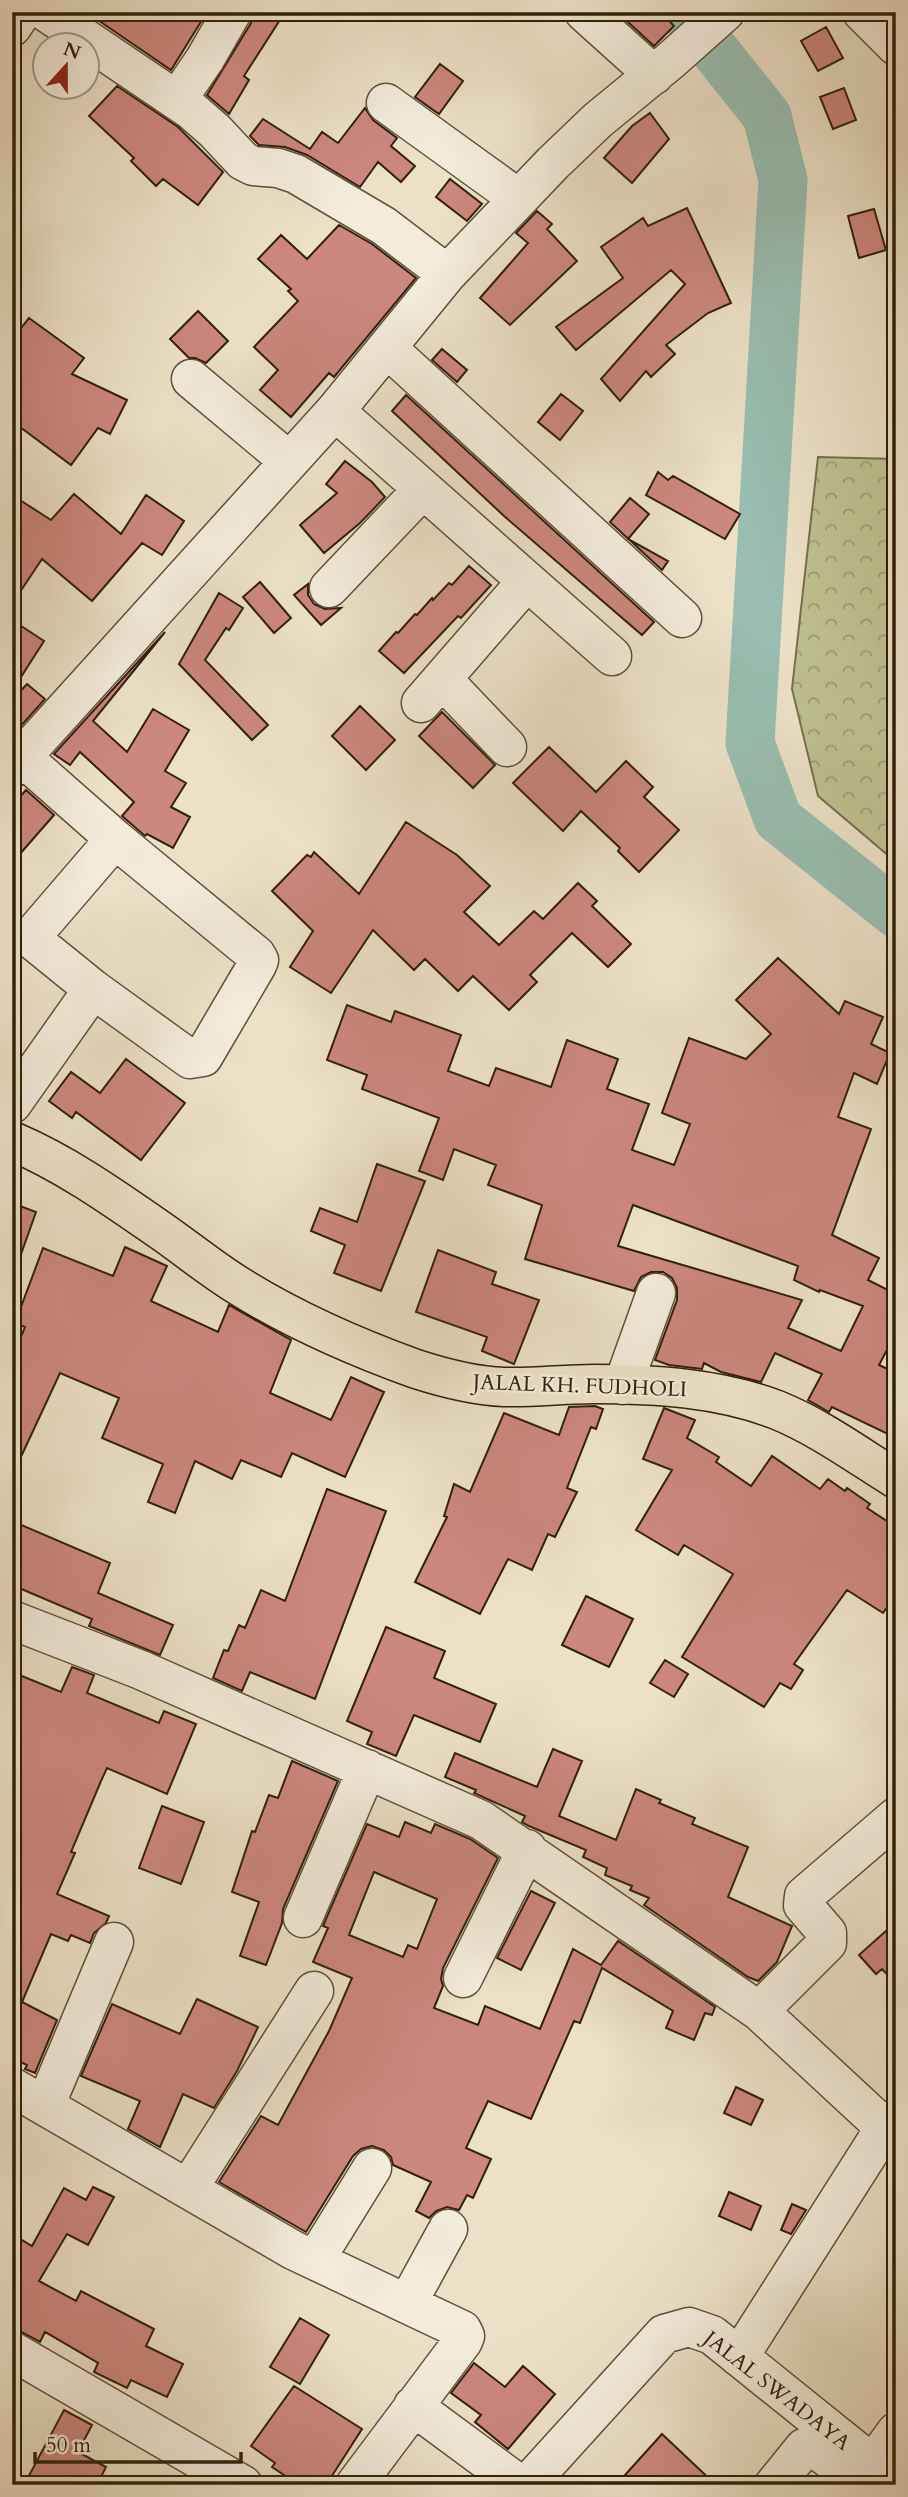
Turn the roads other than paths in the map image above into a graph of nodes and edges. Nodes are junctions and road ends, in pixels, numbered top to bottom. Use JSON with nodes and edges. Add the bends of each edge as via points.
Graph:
{"nodes":[{"id":1,"x":22,"y":12,"type":"edge"},
{"id":2,"x":46,"y":12,"type":"edge"},
{"id":3,"x":232,"y":12,"type":"edge"},
{"id":4,"x":584,"y":12,"type":"edge"},
{"id":5,"x":725,"y":12,"type":"edge"},
{"id":6,"x":862,"y":12,"type":"edge"},
{"id":7,"x":12,"y":27,"type":"edge"},
{"id":8,"x":896,"y":46,"type":"edge"},
{"id":9,"x":662,"y":68,"type":"junction"},
{"id":10,"x":177,"y":100,"type":"junction"},
{"id":11,"x":386,"y":103,"type":"dead end"},
{"id":12,"x":519,"y":199,"type":"junction"},
{"id":13,"x":447,"y":274,"type":"junction"},
{"id":14,"x":387,"y":348,"type":"junction"},
{"id":15,"x":191,"y":379,"type":"dead end"},
{"id":16,"x":335,"y":411,"type":"junction"},
{"id":17,"x":289,"y":461,"type":"junction"},
{"id":18,"x":423,"y":489,"type":"junction"},
{"id":19,"x":527,"y":581,"type":"junction"},
{"id":20,"x":329,"y":588,"type":"dead end"},
{"id":21,"x":682,"y":618,"type":"dead end"},
{"id":22,"x":612,"y":656,"type":"dead end"},
{"id":23,"x":507,"y":747,"type":"dead end"},
{"id":24,"x":15,"y":764,"type":"edge"},
{"id":25,"x":115,"y":839,"type":"junction"},
{"id":26,"x":93,"y":989,"type":"junction"},
{"id":27,"x":12,"y":1104,"type":"edge"},
{"id":28,"x":12,"y":1141,"type":"edge"},
{"id":29,"x":656,"y":1293,"type":"dead end"},
{"id":30,"x":622,"y":1385,"type":"junction"},
{"id":31,"x":896,"y":1479,"type":"edge"},
{"id":32,"x":12,"y":1620,"type":"edge"},
{"id":33,"x":367,"y":1769,"type":"junction"},
{"id":34,"x":896,"y":1817,"type":"edge"},
{"id":35,"x":527,"y":1849,"type":"junction"},
{"id":36,"x":303,"y":1918,"type":"dead end"},
{"id":37,"x":114,"y":1942,"type":"dead end"},
{"id":38,"x":463,"y":1978,"type":"dead end"},
{"id":39,"x":314,"y":1991,"type":"dead end"},
{"id":40,"x":759,"y":2011,"type":"junction"},
{"id":41,"x":12,"y":2087,"type":"edge"},
{"id":42,"x":45,"y":2106,"type":"junction"},
{"id":43,"x":892,"y":2128,"type":"edge"},
{"id":44,"x":372,"y":2168,"type":"dead end"},
{"id":45,"x":188,"y":2189,"type":"junction"},
{"id":46,"x":448,"y":2230,"type":"dead end"},
{"id":47,"x":315,"y":2260,"type":"junction"},
{"id":48,"x":407,"y":2304,"type":"junction"},
{"id":49,"x":12,"y":2351,"type":"edge"},
{"id":50,"x":739,"y":2357,"type":"junction"},
{"id":51,"x":413,"y":2406,"type":"junction"},
{"id":52,"x":896,"y":2432,"type":"edge"},
{"id":53,"x":875,"y":2478,"type":"edge"},
{"id":54,"x":243,"y":2485,"type":"edge"},
{"id":55,"x":355,"y":2485,"type":"edge"},
{"id":56,"x":520,"y":2485,"type":"edge"},
{"id":57,"x":527,"y":2485,"type":"edge"},
{"id":58,"x":774,"y":2485,"type":"edge"}],
"edges":[{"from":1,"to":7,"type":"street"},
{"from":2,"to":10,"type":"street"},
{"from":3,"to":10,"type":"street"},
{"from":4,"to":9,"type":"street"},
{"from":5,"to":9,"type":"street"},
{"from":6,"to":8,"type":"street"},
{"from":9,"to":12,"type":"street","via":[[598,120]]},
{"from":10,"to":13,"type":"street","via":[[243,161],[296,174],[384,226]]},
{"from":11,"to":12,"type":"street"},
{"from":12,"to":13,"type":"street"},
{"from":13,"to":14,"type":"street"},
{"from":14,"to":16,"type":"street"},
{"from":14,"to":21,"type":"street"},
{"from":15,"to":17,"type":"street"},
{"from":16,"to":17,"type":"street"},
{"from":16,"to":18,"type":"street"},
{"from":17,"to":24,"type":"street"},
{"from":18,"to":19,"type":"street"},
{"from":18,"to":20,"type":"street"},
{"from":19,"to":22,"type":"street"},
{"from":19,"to":23,"type":"street","via":[[432,691]]},
{"from":24,"to":25,"type":"street"},
{"from":25,"to":26,"type":"street","via":[[33,937]]},
{"from":25,"to":26,"type":"street","via":[[259,960],[203,1057],[197,1060]]},
{"from":26,"to":27,"type":"street"},
{"from":28,"to":30,"type":"main road","name":"JALAL KH. FUDHOLI","via":[[88,1181],[259,1298],[365,1349],[458,1381]]},
{"from":29,"to":30,"type":"street"},
{"from":30,"to":31,"type":"main road","name":"JALAL KH. FUDHOLI","via":[[684,1388],[775,1410],[817,1429]]},
{"from":32,"to":33,"type":"street","via":[[141,1670]]},
{"from":33,"to":35,"type":"street","via":[[481,1820]]},
{"from":33,"to":36,"type":"street"},
{"from":34,"to":40,"type":"street","via":[[804,1896],[803,1905],[827,1933],[827,1943]]},
{"from":35,"to":38,"type":"street"},
{"from":35,"to":40,"type":"street"},
{"from":37,"to":42,"type":"street"},
{"from":39,"to":45,"type":"street"},
{"from":40,"to":43,"type":"street"},
{"from":41,"to":42,"type":"street"},
{"from":42,"to":45,"type":"street"},
{"from":43,"to":50,"type":"street"},
{"from":44,"to":47,"type":"street"},
{"from":45,"to":47,"type":"street"},
{"from":46,"to":48,"type":"street"},
{"from":47,"to":48,"type":"street"},
{"from":48,"to":51,"type":"street","via":[[460,2328],[465,2336]]},
{"from":49,"to":54,"type":"street"},
{"from":50,"to":53,"type":"street","name":"JALAL SWADAYA"},
{"from":50,"to":57,"type":"street","name":"JALAL SWADAYA","via":[[712,2335],[689,2327],[664,2334]]},
{"from":51,"to":55,"type":"street"},
{"from":51,"to":56,"type":"street"},
{"from":52,"to":53,"type":"street"},
{"from":53,"to":58,"type":"street","via":[[804,2448]]}]}
